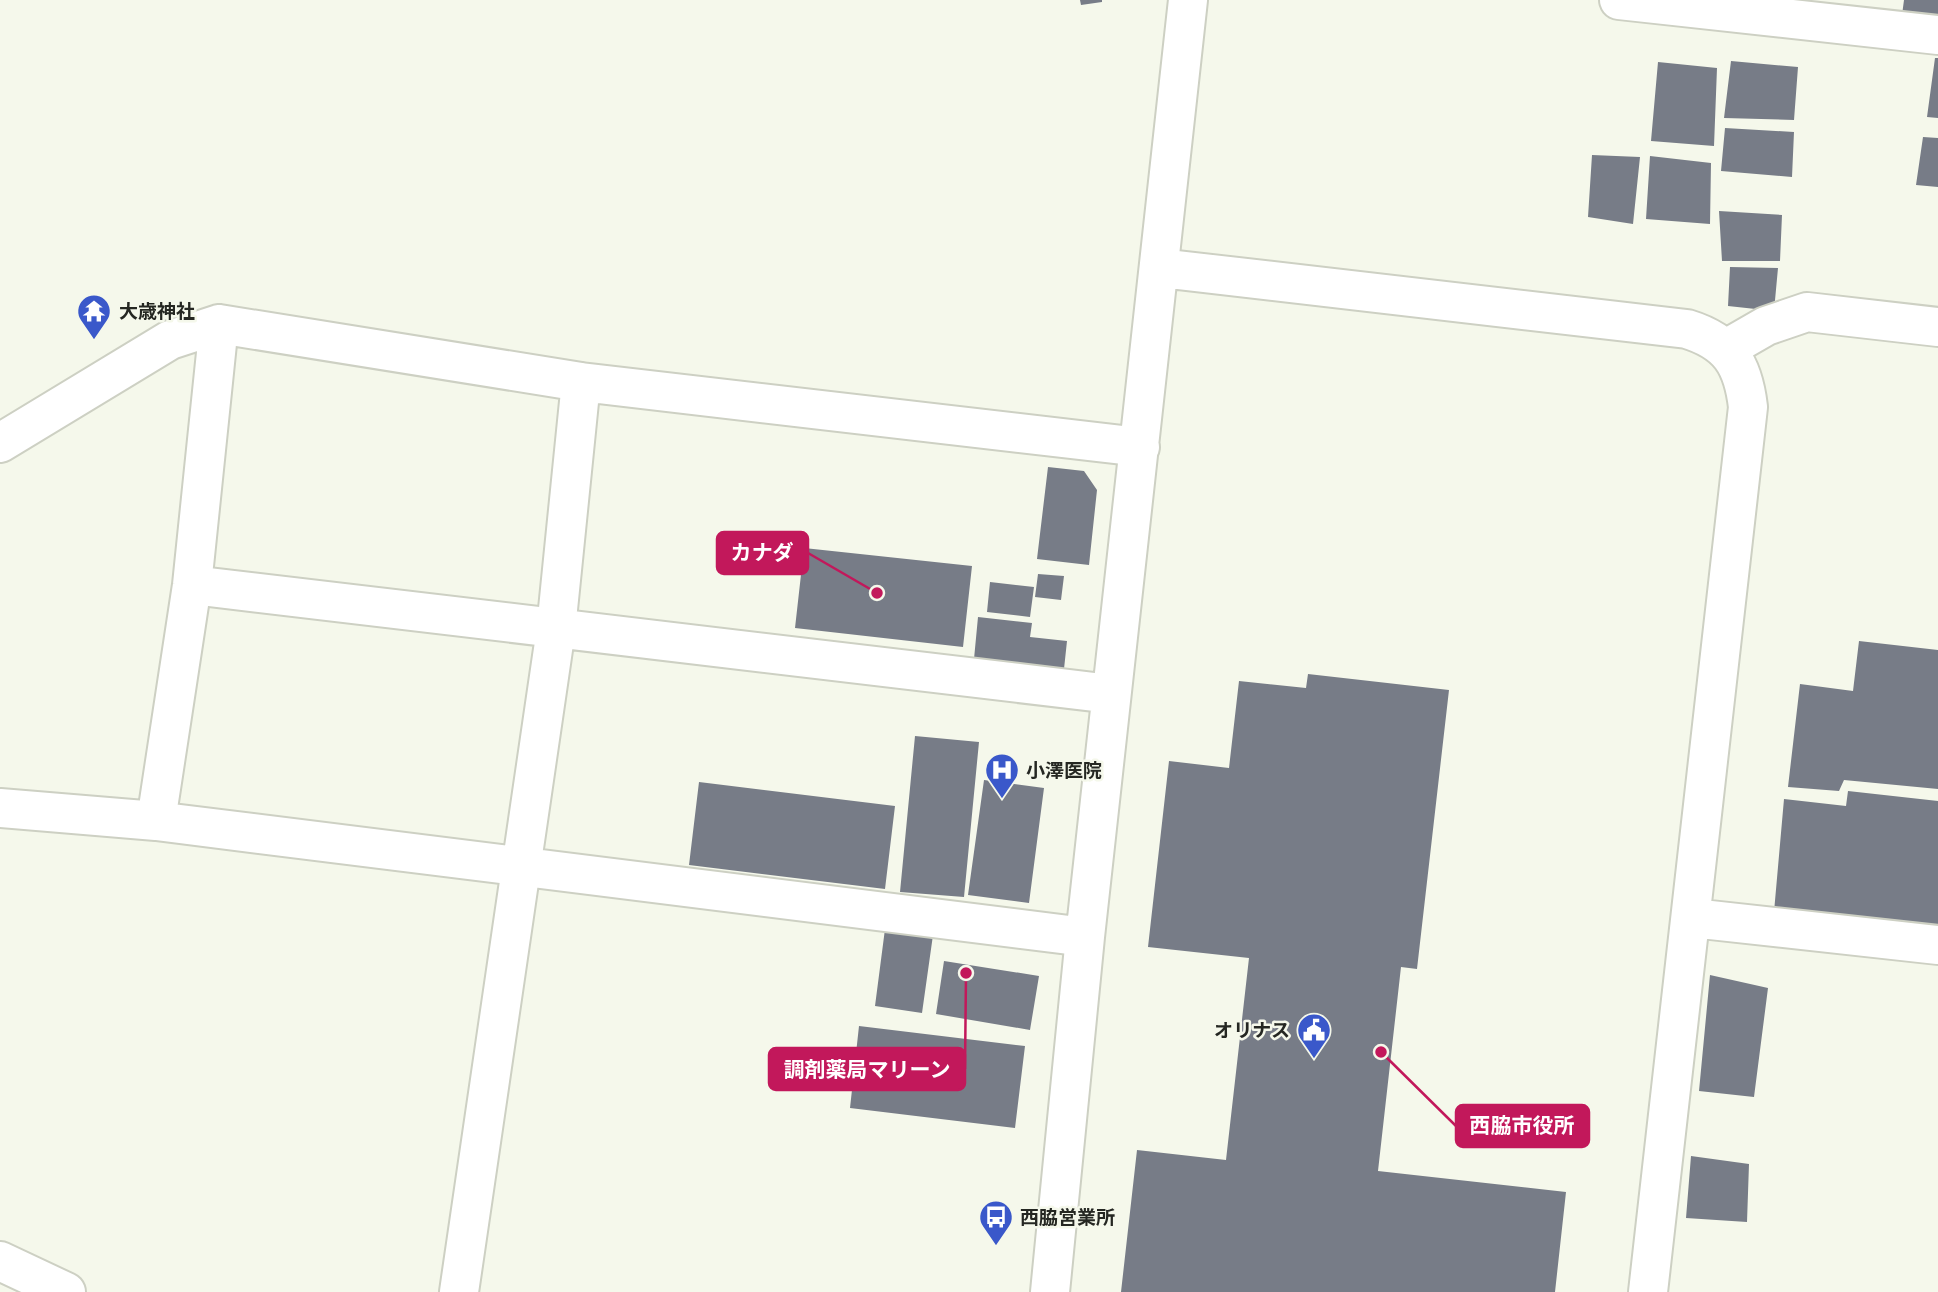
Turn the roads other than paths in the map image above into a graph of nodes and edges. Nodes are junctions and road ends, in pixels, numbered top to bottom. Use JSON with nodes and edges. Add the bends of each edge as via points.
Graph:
{"nodes":[{"id":1,"x":1188,"y":0,"type":"edge"},
{"id":2,"x":1619,"y":0,"type":"edge"},
{"id":3,"x":1938,"y":35,"type":"edge"},
{"id":4,"x":1160,"y":268,"type":"junction"},
{"id":5,"x":219,"y":324,"type":"junction"},
{"id":6,"x":1938,"y":327,"type":"edge"},
{"id":7,"x":1726,"y":349,"type":"junction"},
{"id":8,"x":581,"y":382,"type":"junction"},
{"id":9,"x":0,"y":443,"type":"edge"},
{"id":10,"x":1140,"y":447,"type":"junction"},
{"id":11,"x":192,"y":585,"type":"junction"},
{"id":12,"x":556,"y":629,"type":"junction"},
{"id":13,"x":1111,"y":694,"type":"junction"},
{"id":14,"x":0,"y":808,"type":"edge"},
{"id":15,"x":156,"y":821,"type":"junction"},
{"id":16,"x":521,"y":864,"type":"junction"},
{"id":17,"x":1692,"y":918,"type":"junction"},
{"id":18,"x":1084,"y":936,"type":"junction"},
{"id":19,"x":1938,"y":945,"type":"edge"},
{"id":20,"x":0,"y":1261,"type":"edge"},
{"id":21,"x":66,"y":1292,"type":"edge"},
{"id":22,"x":458,"y":1292,"type":"edge"},
{"id":23,"x":1050,"y":1292,"type":"edge"},
{"id":24,"x":1648,"y":1292,"type":"edge"}],
"edges":[{"from":1,"to":4,"type":"street"},
{"from":2,"to":3,"type":"street"},
{"from":4,"to":7,"type":"street","via":[[1687,329],[1710,336]]},
{"from":4,"to":10,"type":"street"},
{"from":5,"to":8,"type":"street"},
{"from":5,"to":9,"type":"street","via":[[170,340]]},
{"from":5,"to":11,"type":"street"},
{"from":6,"to":7,"type":"street","via":[[1807,312],[1766,326]]},
{"from":7,"to":17,"type":"street","via":[[1738,365],[1748,407]]},
{"from":8,"to":10,"type":"street"},
{"from":8,"to":12,"type":"street"},
{"from":10,"to":13,"type":"street"},
{"from":11,"to":12,"type":"street"},
{"from":11,"to":15,"type":"street"},
{"from":12,"to":13,"type":"street"},
{"from":12,"to":16,"type":"street"},
{"from":13,"to":18,"type":"street"},
{"from":14,"to":15,"type":"street"},
{"from":15,"to":16,"type":"street"},
{"from":16,"to":18,"type":"street"},
{"from":16,"to":22,"type":"street"},
{"from":17,"to":19,"type":"street"},
{"from":17,"to":24,"type":"street"},
{"from":18,"to":23,"type":"street"},
{"from":20,"to":21,"type":"street"}]}
